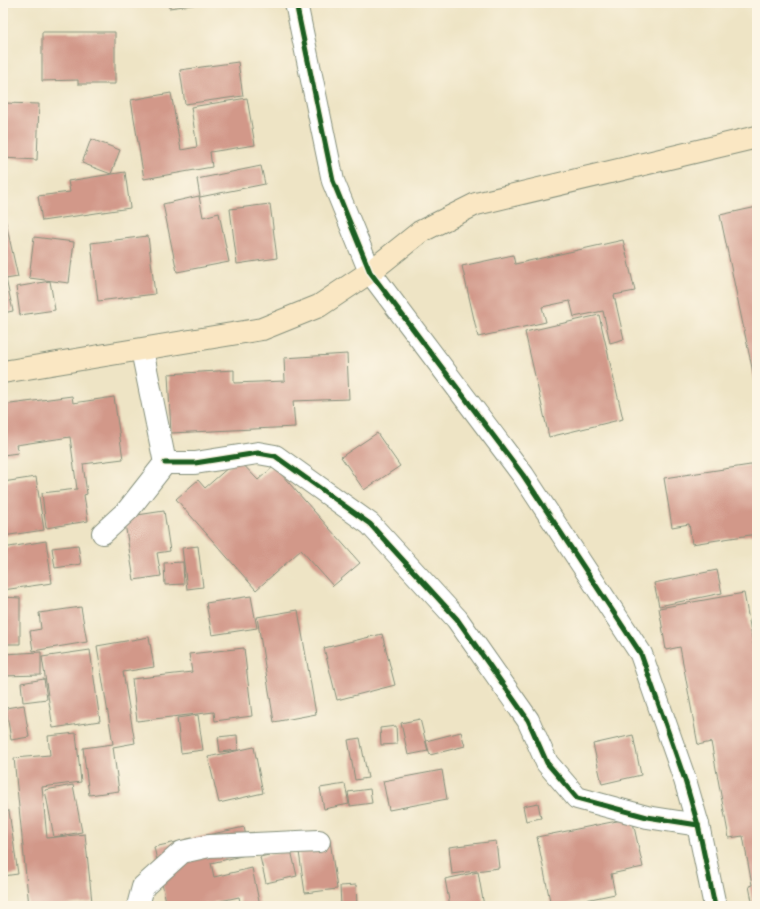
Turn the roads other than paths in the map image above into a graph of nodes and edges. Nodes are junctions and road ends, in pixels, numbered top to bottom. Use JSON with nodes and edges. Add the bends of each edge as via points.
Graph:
{"nodes":[{"id":1,"x":296,"y":3,"type":"edge"},
{"id":2,"x":757,"y":137,"type":"edge"},
{"id":3,"x":370,"y":272,"type":"junction"},
{"id":4,"x":142,"y":350,"type":"junction"},
{"id":5,"x":3,"y":372,"type":"edge"},
{"id":6,"x":165,"y":463,"type":"junction"},
{"id":7,"x":103,"y":533,"type":"dead end"},
{"id":8,"x":698,"y":825,"type":"junction"},
{"id":9,"x":319,"y":841,"type":"dead end"},
{"id":10,"x":138,"y":906,"type":"edge"},
{"id":11,"x":715,"y":906,"type":"edge"}],
"edges":[{"from":1,"to":3,"type":"street","via":[[333,181]]},
{"from":2,"to":3,"type":"main road","via":[[476,204],[420,232]]},
{"from":3,"to":4,"type":"main road","via":[[319,306],[262,329]]},
{"from":3,"to":8,"type":"street","via":[[523,475],[641,654]]},
{"from":4,"to":5,"type":"main road"},
{"from":4,"to":6,"type":"street"},
{"from":6,"to":7,"type":"street","via":[[128,510]]},
{"from":6,"to":8,"type":"street","via":[[195,462],[258,453],[275,456],[370,524],[457,619],[528,720],[547,763],[577,798],[647,817]]},
{"from":8,"to":11,"type":"street"},
{"from":9,"to":10,"type":"street","via":[[209,846],[182,852],[143,887]]}]}
